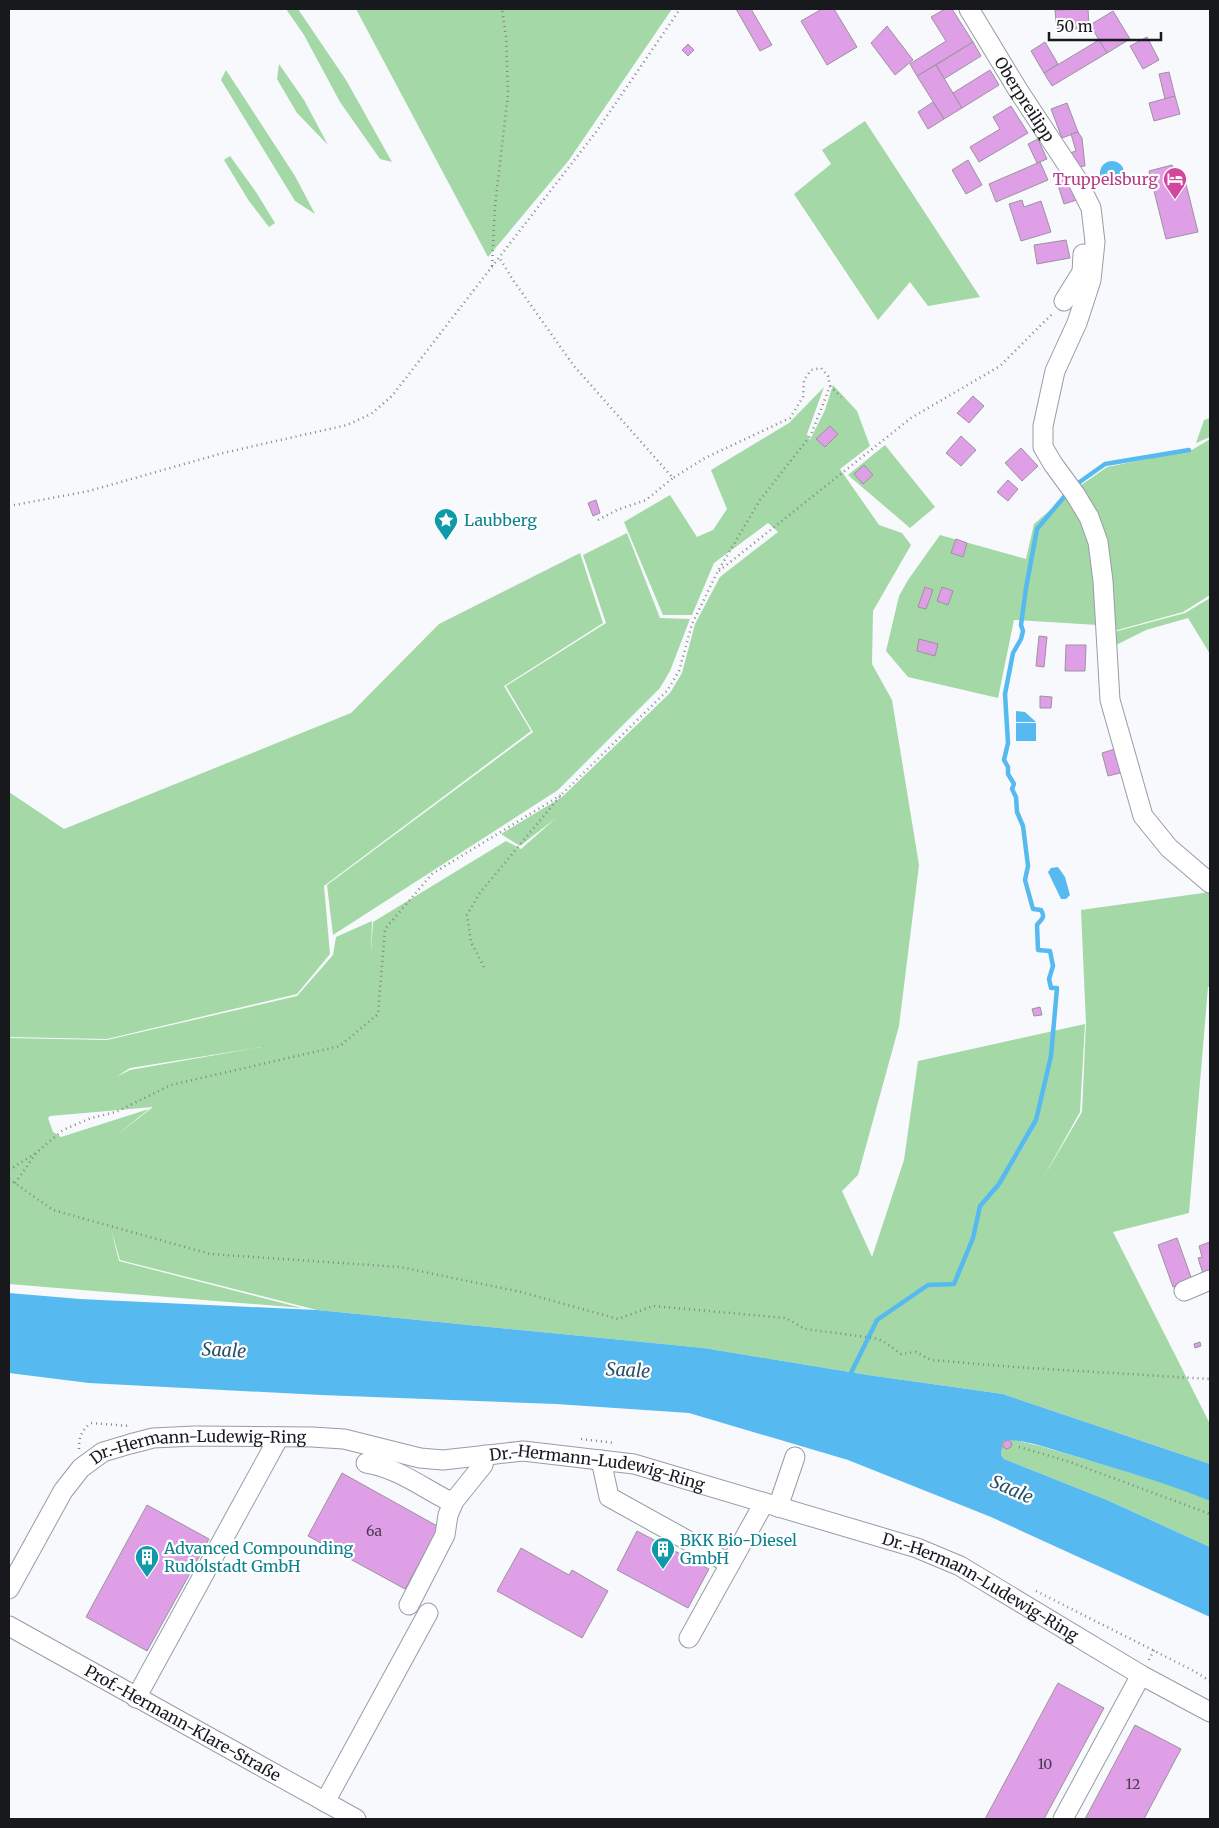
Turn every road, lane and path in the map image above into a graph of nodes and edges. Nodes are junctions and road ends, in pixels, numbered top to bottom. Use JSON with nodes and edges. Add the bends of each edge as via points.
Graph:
{"nodes":[{"id":1,"x":502,"y":9,"type":"edge"},
{"id":2,"x":680,"y":9,"type":"edge"},
{"id":3,"x":969,"y":9,"type":"edge"},
{"id":4,"x":1081,"y":190,"type":"junction"},
{"id":5,"x":500,"y":257,"type":"junction"},
{"id":6,"x":492,"y":267,"type":"junction"},
{"id":7,"x":1064,"y":301,"type":"joint"},
{"id":8,"x":830,"y":386,"type":"junction"},
{"id":9,"x":841,"y":397,"type":"dead end"},
{"id":10,"x":673,"y":478,"type":"junction"},
{"id":11,"x":9,"y":506,"type":"edge"},
{"id":12,"x":598,"y":520,"type":"dead end"},
{"id":13,"x":718,"y":572,"type":"junction"},
{"id":14,"x":562,"y":794,"type":"junction"},
{"id":15,"x":1210,"y":883,"type":"edge"},
{"id":16,"x":484,"y":966,"type":"dead end"},
{"id":17,"x":37,"y":1152,"type":"junction"},
{"id":18,"x":9,"y":1170,"type":"edge"},
{"id":19,"x":9,"y":1180,"type":"edge"},
{"id":20,"x":15,"y":1183,"type":"junction"},
{"id":21,"x":1210,"y":1280,"type":"edge"},
{"id":22,"x":1184,"y":1291,"type":"dead end"},
{"id":23,"x":1210,"y":1379,"type":"edge"},
{"id":24,"x":131,"y":1426,"type":"dead end"},
{"id":25,"x":279,"y":1437,"type":"junction"},
{"id":26,"x":1019,"y":1447,"type":"dead end"},
{"id":27,"x":78,"y":1454,"type":"dead end"},
{"id":28,"x":485,"y":1455,"type":"junction"},
{"id":29,"x":795,"y":1457,"type":"dead end"},
{"id":30,"x":601,"y":1460,"type":"junction"},
{"id":31,"x":366,"y":1463,"type":"dead end"},
{"id":32,"x":454,"y":1501,"type":"junction"},
{"id":33,"x":771,"y":1505,"type":"junction"},
{"id":34,"x":1210,"y":1514,"type":"edge"},
{"id":35,"x":730,"y":1564,"type":"junction"},
{"id":36,"x":9,"y":1589,"type":"edge"},
{"id":37,"x":409,"y":1605,"type":"dead end"},
{"id":38,"x":428,"y":1614,"type":"dead end"},
{"id":39,"x":9,"y":1626,"type":"edge"},
{"id":40,"x":689,"y":1638,"type":"dead end"},
{"id":41,"x":1141,"y":1675,"type":"junction"},
{"id":42,"x":136,"y":1698,"type":"junction"},
{"id":43,"x":1210,"y":1712,"type":"edge"},
{"id":44,"x":324,"y":1802,"type":"junction"},
{"id":45,"x":356,"y":1819,"type":"edge"},
{"id":46,"x":1063,"y":1819,"type":"edge"}],
"edges":[{"from":1,"to":6,"type":"path","via":[[508,94]]},
{"from":2,"to":5,"type":"path","via":[[596,132]]},
{"from":3,"to":4,"type":"street","name":"Oberpreilipp"},
{"from":4,"to":7,"type":"street","via":[[1082,272]]},
{"from":4,"to":15,"type":"street","name":"Oberpreilipp","via":[[1091,208],[1095,242],[1091,280],[1078,324],[1055,371],[1043,426],[1044,447],[1088,517],[1098,542],[1110,700],[1143,816],[1169,848]]},
{"from":5,"to":6,"type":"path"},
{"from":5,"to":10,"type":"path","via":[[574,366]]},
{"from":6,"to":11,"type":"path","via":[[392,396],[371,414],[347,425],[223,453],[89,491]]},
{"from":7,"to":13,"type":"path","via":[[1000,366],[911,418]]},
{"from":8,"to":9,"type":"path"},
{"from":8,"to":10,"type":"path","via":[[828,376],[821,368],[811,370],[804,380],[803,397],[790,418],[705,458]]},
{"from":8,"to":13,"type":"path","via":[[811,435],[760,500]]},
{"from":10,"to":12,"type":"path","via":[[646,500]]},
{"from":13,"to":14,"type":"path","via":[[692,624],[679,670],[667,691]]},
{"from":14,"to":16,"type":"path","via":[[497,871],[467,915],[470,942]]},
{"from":14,"to":17,"type":"path","via":[[432,874],[385,929],[378,1014],[340,1046],[171,1086],[116,1112],[63,1130]]},
{"from":17,"to":18,"type":"path"},
{"from":17,"to":20,"type":"path"},
{"from":19,"to":20,"type":"path"},
{"from":20,"to":23,"type":"path","via":[[53,1210],[210,1254],[400,1267],[521,1292],[618,1319],[653,1306],[786,1318],[805,1329],[862,1335],[883,1341],[901,1354],[916,1352],[931,1360]]},
{"from":21,"to":22,"type":"street"},
{"from":24,"to":27,"type":"path","via":[[91,1423],[80,1438]]},
{"from":25,"to":28,"type":"street","name":"Dr.-Hermann-Ludewig-Ring","via":[[344,1439],[420,1458],[443,1460]]},
{"from":25,"to":36,"type":"street","name":"Dr.-Hermann-Ludewig-Ring","via":[[153,1438],[103,1452],[81,1468],[63,1491]]},
{"from":25,"to":42,"type":"street"},
{"from":26,"to":34,"type":"path","via":[[1079,1465]]},
{"from":28,"to":30,"type":"street","name":"Dr.-Hermann-Ludewig-Ring","via":[[522,1451]]},
{"from":28,"to":32,"type":"street","via":[[483,1465]]},
{"from":29,"to":33,"type":"street"},
{"from":30,"to":33,"type":"street","name":"Dr.-Hermann-Ludewig-Ring","via":[[634,1464]]},
{"from":30,"to":35,"type":"street","via":[[609,1497]]},
{"from":31,"to":32,"type":"street","via":[[375,1464]]},
{"from":32,"to":37,"type":"street","via":[[445,1534]]},
{"from":33,"to":35,"type":"street"},
{"from":33,"to":41,"type":"street","name":"Dr.-Hermann-Ludewig-Ring","via":[[917,1548],[960,1566]]},
{"from":35,"to":40,"type":"street"},
{"from":38,"to":44,"type":"street"},
{"from":39,"to":42,"type":"street","name":"Prof.-Hermann-Klare-Straße"},
{"from":41,"to":43,"type":"street","name":"Dr.-Hermann-Ludewig-Ring"},
{"from":41,"to":46,"type":"street"},
{"from":42,"to":44,"type":"street","name":"Prof.-Hermann-Klare-Straße"},
{"from":44,"to":45,"type":"street","name":"Prof.-Hermann-Klare-Straße"}]}
